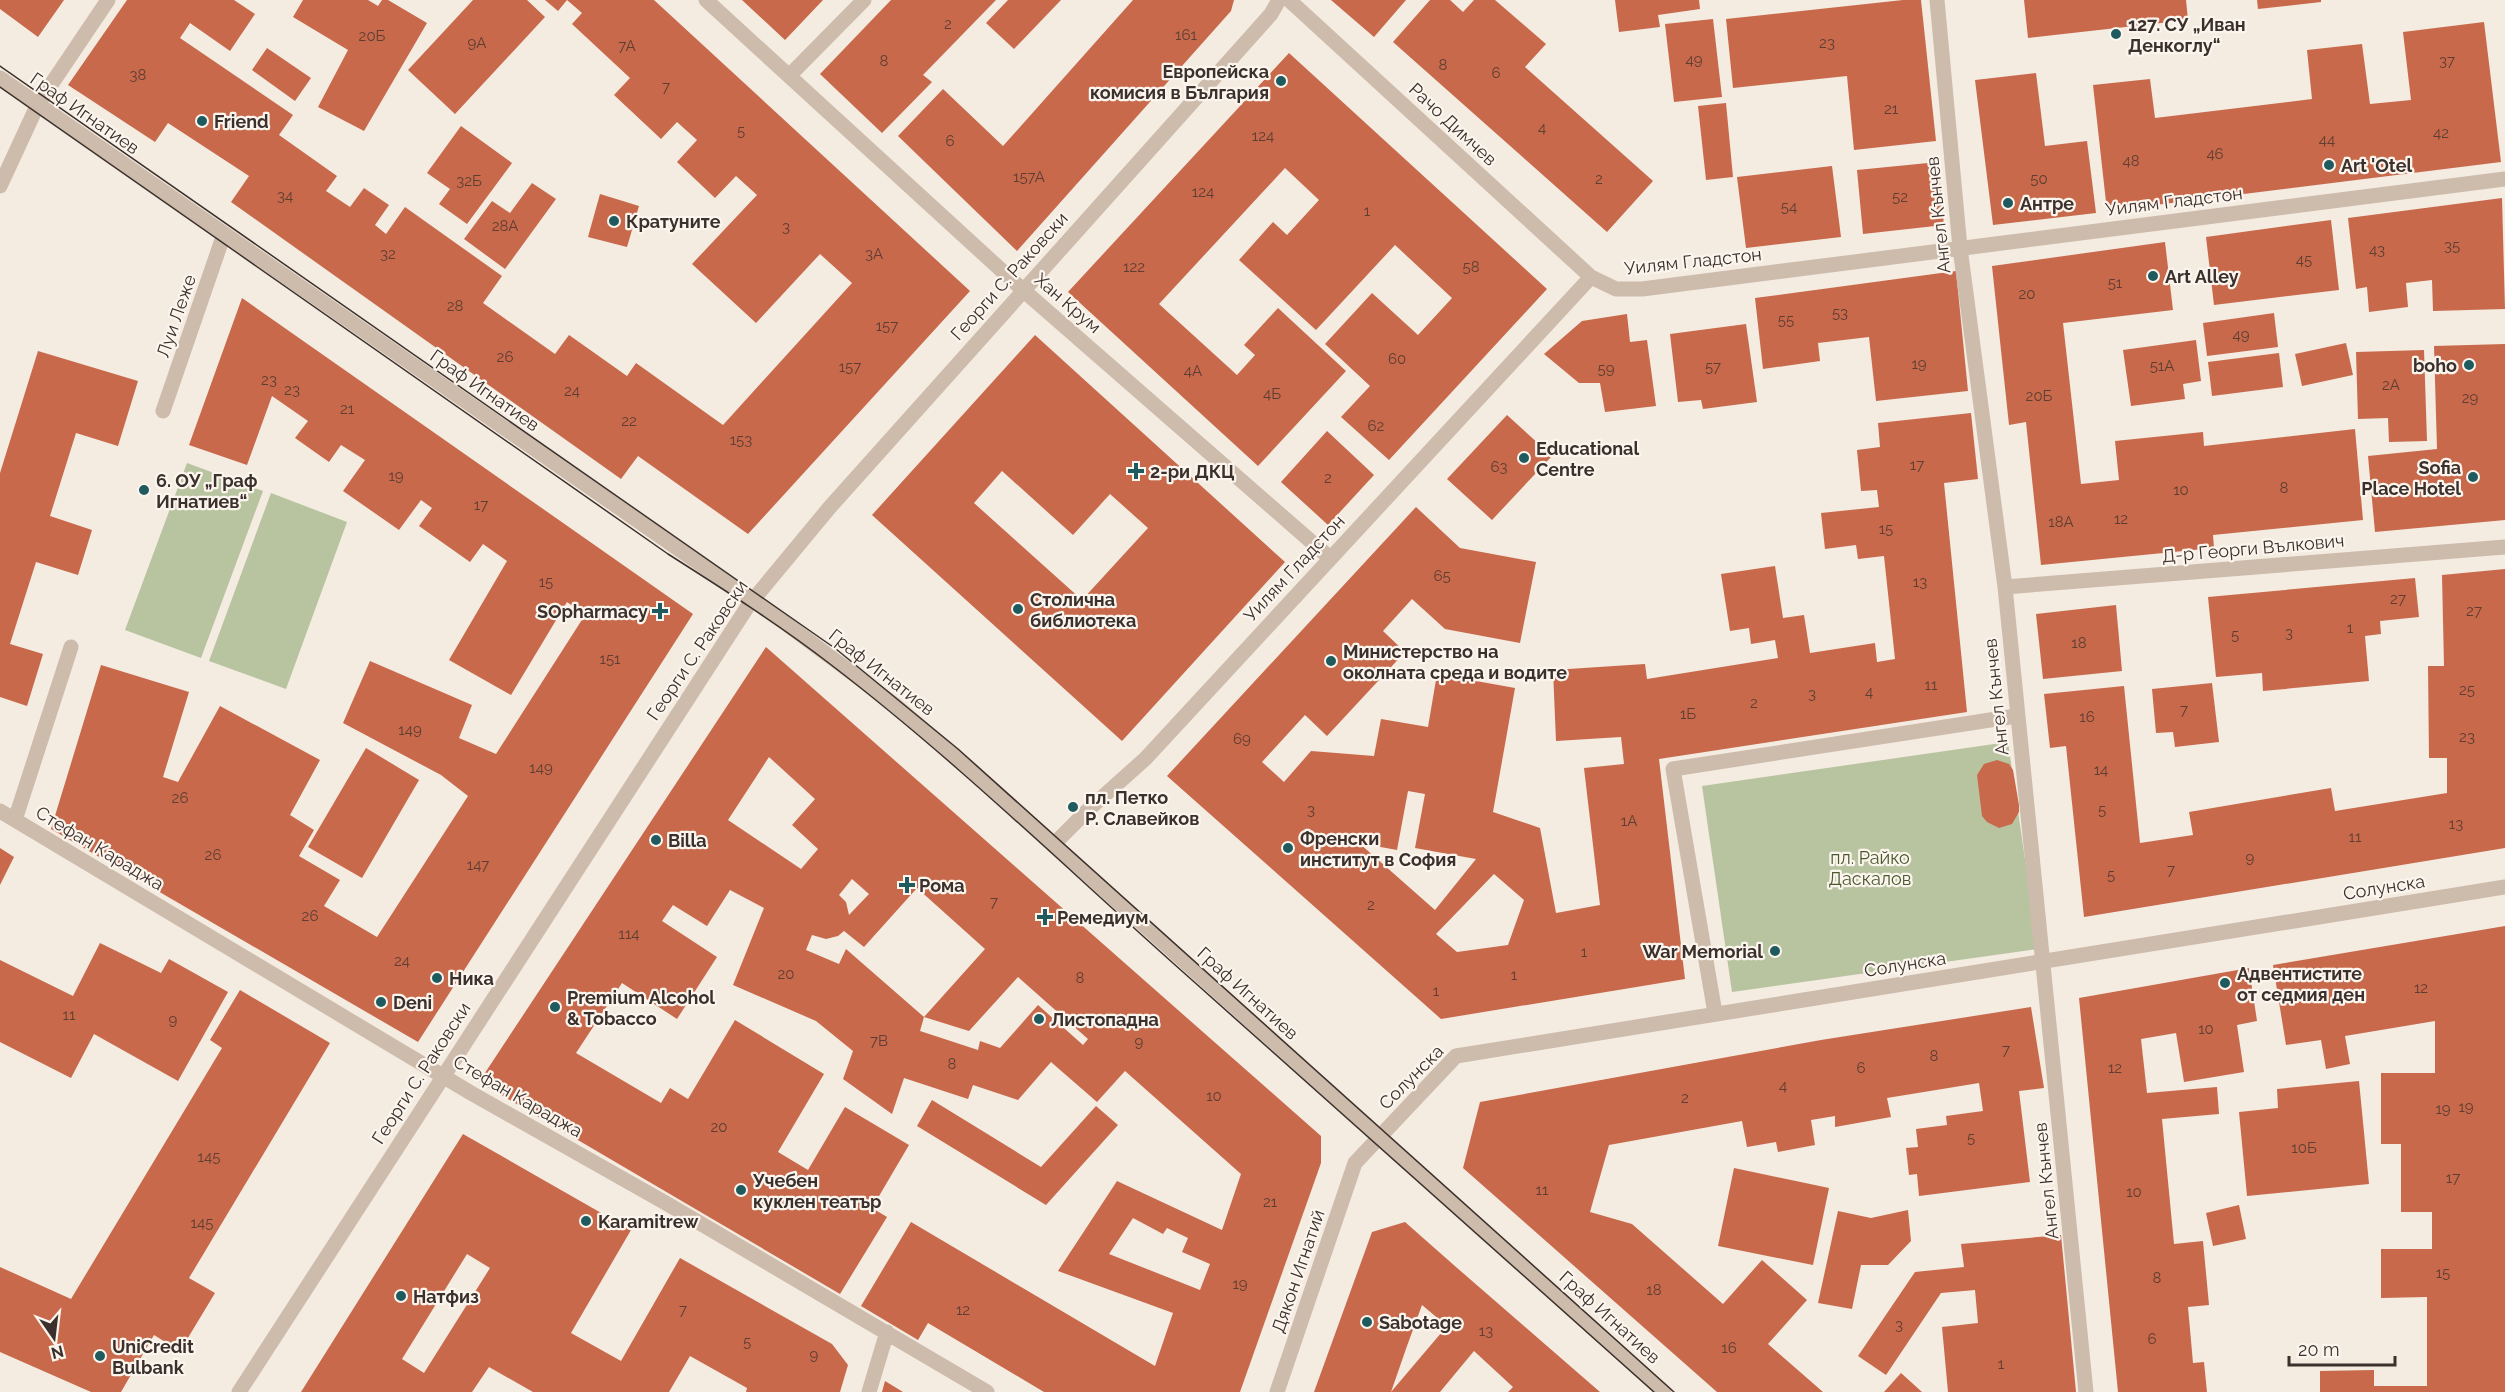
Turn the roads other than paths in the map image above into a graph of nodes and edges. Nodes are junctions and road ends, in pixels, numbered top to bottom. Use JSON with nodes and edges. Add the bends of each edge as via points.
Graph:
{"nodes":[{"id":1,"x":108,"y":0,"type":"edge"},
{"id":2,"x":706,"y":0,"type":"edge"},
{"id":3,"x":864,"y":0,"type":"edge"},
{"id":4,"x":1279,"y":0,"type":"edge"},
{"id":5,"x":1289,"y":0,"type":"edge"},
{"id":6,"x":1937,"y":0,"type":"edge"},
{"id":7,"x":789,"y":76,"type":"junction"},
{"id":8,"x":0,"y":78,"type":"edge"},
{"id":9,"x":38,"y":104,"type":"junction"},
{"id":10,"x":2505,"y":179,"type":"edge"},
{"id":11,"x":0,"y":186,"type":"edge"},
{"id":12,"x":224,"y":234,"type":"junction"},
{"id":13,"x":1960,"y":248,"type":"junction"},
{"id":14,"x":1591,"y":277,"type":"junction"},
{"id":15,"x":1023,"y":290,"type":"junction"},
{"id":16,"x":163,"y":411,"type":"dead end"},
{"id":17,"x":2505,"y":547,"type":"edge"},
{"id":18,"x":1330,"y":558,"type":"junction"},
{"id":19,"x":2005,"y":587,"type":"junction"},
{"id":20,"x":752,"y":600,"type":"junction"},
{"id":21,"x":71,"y":647,"type":"dead end"},
{"id":22,"x":2016,"y":716,"type":"junction"},
{"id":23,"x":0,"y":811,"type":"edge"},
{"id":24,"x":15,"y":820,"type":"junction"},
{"id":25,"x":1053,"y":845,"type":"junction"},
{"id":26,"x":2505,"y":887,"type":"edge"},
{"id":27,"x":2043,"y":962,"type":"junction"},
{"id":28,"x":1715,"y":1013,"type":"junction"},
{"id":29,"x":442,"y":1075,"type":"junction"},
{"id":30,"x":1380,"y":1137,"type":"junction"},
{"id":31,"x":1355,"y":1163,"type":"joint"},
{"id":32,"x":887,"y":1332,"type":"junction"},
{"id":33,"x":238,"y":1392,"type":"edge"},
{"id":34,"x":869,"y":1392,"type":"edge"},
{"id":35,"x":987,"y":1392,"type":"edge"},
{"id":36,"x":1277,"y":1392,"type":"edge"},
{"id":37,"x":1664,"y":1392,"type":"edge"},
{"id":38,"x":2086,"y":1392,"type":"edge"}],
"edges":[{"from":1,"to":9,"type":"street"},
{"from":2,"to":7,"type":"street","name":"Хан Крум"},
{"from":3,"to":7,"type":"street"},
{"from":4,"to":15,"type":"street","name":"Георги С. Раковски","via":[[1271,14]]},
{"from":5,"to":14,"type":"street","name":"Рачо Димчев"},
{"from":6,"to":13,"type":"street","name":"Ангел Кънчев"},
{"from":7,"to":15,"type":"street","name":"Хан Крум"},
{"from":8,"to":9,"type":"street","name":"Граф Игнатиев"},
{"from":9,"to":11,"type":"street"},
{"from":9,"to":12,"type":"street","name":"Граф Игнатиев"},
{"from":10,"to":13,"type":"street","name":"Уилям Гладстон"},
{"from":12,"to":16,"type":"street","name":"Луи Леже"},
{"from":12,"to":20,"type":"street","name":"Граф Игнатиев"},
{"from":13,"to":14,"type":"street","name":"Уилям Гладстон","via":[[1642,289],[1616,289]]},
{"from":13,"to":19,"type":"street","name":"Ангел Кънчев"},
{"from":14,"to":18,"type":"street","name":"Уилям Гладстон"},
{"from":15,"to":18,"type":"street","name":"Хан Крум"},
{"from":15,"to":20,"type":"street","name":"Георги С. Раковски"},
{"from":17,"to":19,"type":"street","name":"Д-р Георги Вълкович"},
{"from":18,"to":25,"type":"street","name":"Уилям Гладстон","via":[[1145,759]]},
{"from":19,"to":22,"type":"street","name":"Ангел Кънчев"},
{"from":20,"to":25,"type":"street","name":"Граф Игнатиев","via":[[895,705]]},
{"from":20,"to":29,"type":"street","name":"Георги С. Раковски"},
{"from":21,"to":24,"type":"street"},
{"from":22,"to":27,"type":"street","name":"Ангел Кънчев"},
{"from":22,"to":28,"type":"street","via":[[1673,769]]},
{"from":23,"to":24,"type":"street","name":"Стефан Караджа"},
{"from":24,"to":29,"type":"street","name":"Стефан Караджа"},
{"from":25,"to":30,"type":"street","name":"Граф Игнатиев"},
{"from":26,"to":27,"type":"street","name":"Солунска"},
{"from":27,"to":28,"type":"street","name":"Солунска"},
{"from":27,"to":38,"type":"street","name":"Ангел Кънчев"},
{"from":28,"to":30,"type":"street","name":"Солунска","via":[[1456,1056]]},
{"from":29,"to":32,"type":"street","name":"Стефан Караджа"},
{"from":29,"to":33,"type":"street","name":"Георги С. Раковски"},
{"from":30,"to":31,"type":"street","name":"Солунска"},
{"from":30,"to":37,"type":"street","name":"Граф Игнатиев"},
{"from":31,"to":36,"type":"street","name":"Дякон Игнатий"},
{"from":32,"to":34,"type":"street"},
{"from":32,"to":35,"type":"street","name":"Стефан Караджа"}]}
